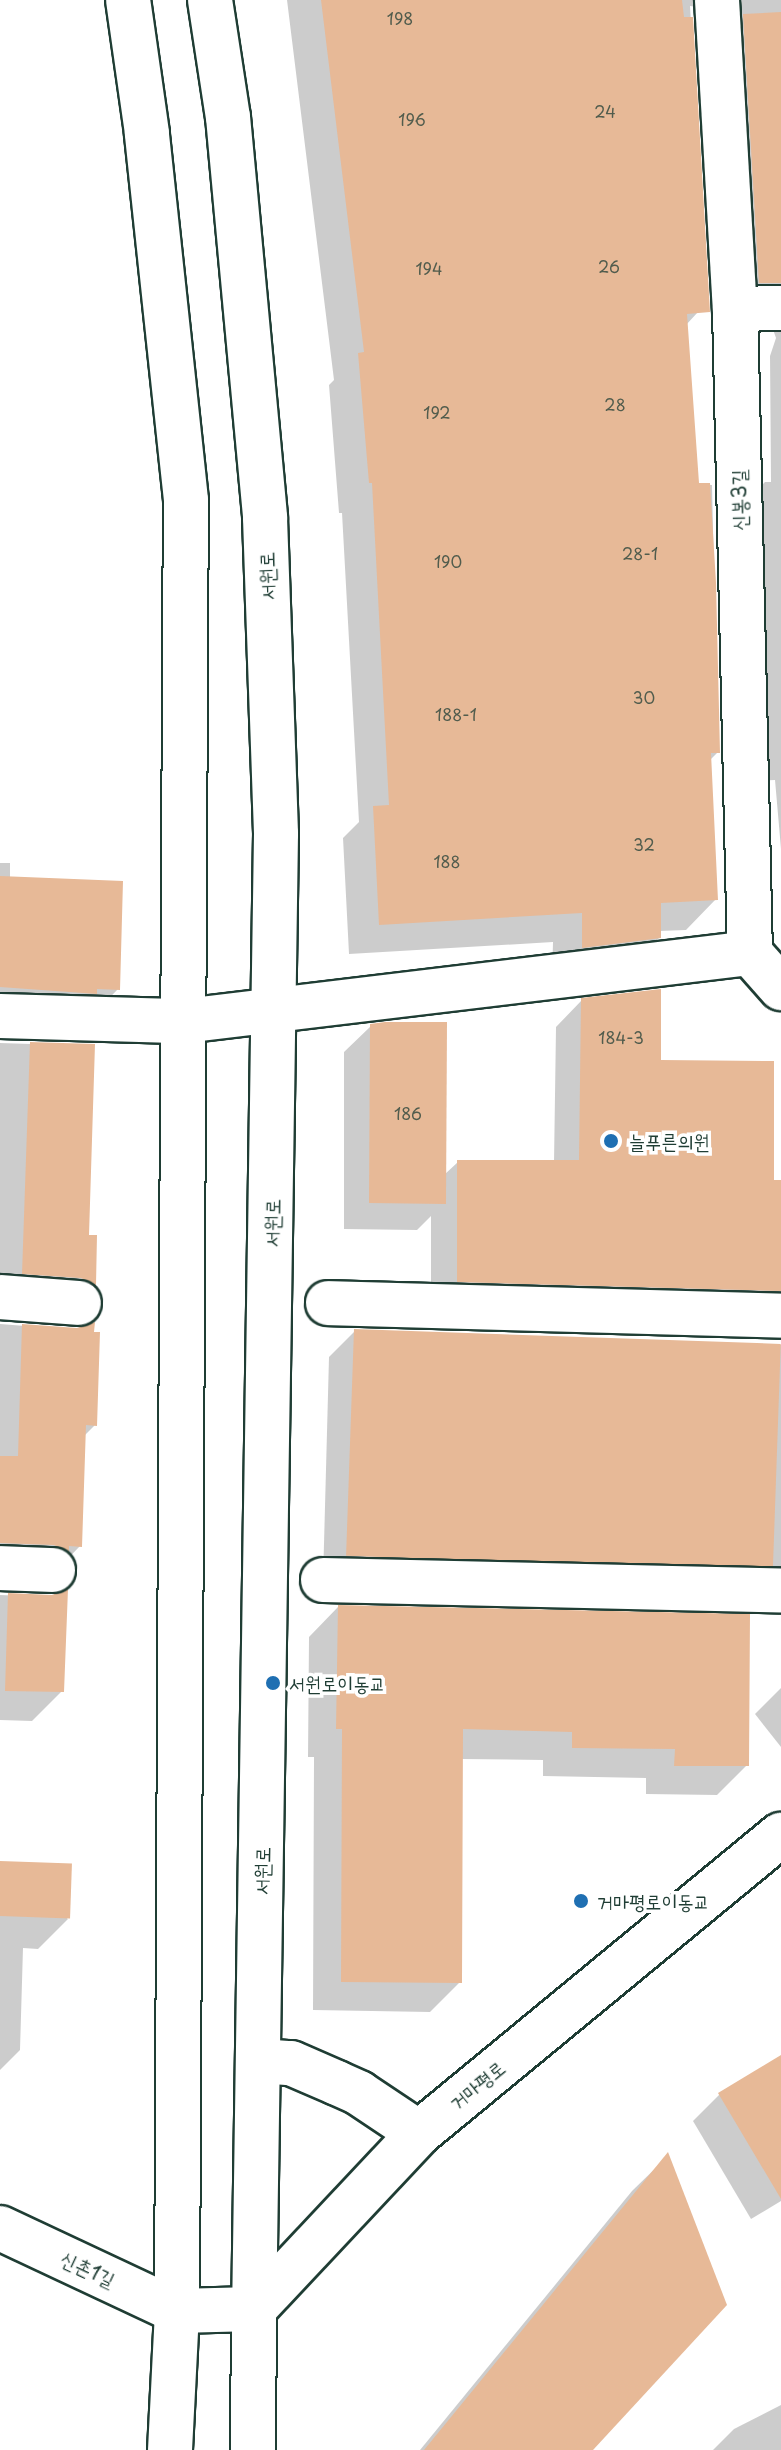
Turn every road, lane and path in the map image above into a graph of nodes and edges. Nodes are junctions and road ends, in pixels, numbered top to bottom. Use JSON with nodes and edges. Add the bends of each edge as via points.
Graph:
{"nodes":[{"id":1,"x":128,"y":0,"type":"edge"},
{"id":2,"x":210,"y":0,"type":"edge"},
{"id":3,"x":717,"y":0,"type":"edge"},
{"id":4,"x":781,"y":308,"type":"edge"},
{"id":5,"x":735,"y":309,"type":"junction"},
{"id":6,"x":750,"y":953,"type":"junction"},
{"id":7,"x":781,"y":988,"type":"edge"},
{"id":8,"x":275,"y":1010,"type":"junction"},
{"id":9,"x":0,"y":1016,"type":"edge"},
{"id":10,"x":184,"y":1021,"type":"junction"},
{"id":11,"x":0,"y":1297,"type":"edge"},
{"id":12,"x":79,"y":1303,"type":"dead end"},
{"id":13,"x":328,"y":1303,"type":"dead end"},
{"id":14,"x":781,"y":1316,"type":"edge"},
{"id":15,"x":0,"y":1568,"type":"edge"},
{"id":16,"x":53,"y":1570,"type":"dead end"},
{"id":17,"x":323,"y":1580,"type":"dead end"},
{"id":18,"x":781,"y":1590,"type":"edge"},
{"id":19,"x":781,"y":1835,"type":"edge"},
{"id":20,"x":259,"y":2061,"type":"junction"},
{"id":21,"x":419,"y":2133,"type":"junction"},
{"id":22,"x":0,"y":2228,"type":"edge"},
{"id":23,"x":254,"y":2309,"type":"junction"},
{"id":24,"x":177,"y":2311,"type":"junction"},
{"id":25,"x":170,"y":2450,"type":"edge"},
{"id":26,"x":253,"y":2450,"type":"edge"}],
"edges":[{"from":1,"to":10,"type":"street","via":[[186,500]]},
{"from":2,"to":8,"type":"street","name":"서원로","via":[[228,117],[265,518],[276,834]]},
{"from":3,"to":5,"type":"street","name":"신봉3길"},
{"from":4,"to":5,"type":"street"},
{"from":5,"to":6,"type":"street","name":"신봉3길"},
{"from":6,"to":7,"type":"street"},
{"from":6,"to":8,"type":"street"},
{"from":8,"to":10,"type":"street"},
{"from":8,"to":20,"type":"street","name":"서원로"},
{"from":9,"to":10,"type":"street"},
{"from":10,"to":24,"type":"street"},
{"from":11,"to":12,"type":"street"},
{"from":13,"to":14,"type":"street"},
{"from":15,"to":16,"type":"street"},
{"from":17,"to":18,"type":"street"},
{"from":19,"to":21,"type":"street","name":"거마평로"},
{"from":20,"to":21,"type":"street","via":[[291,2063],[326,2078]]},
{"from":20,"to":23,"type":"street","name":"서원로"},
{"from":21,"to":23,"type":"street","name":"거마평로"},
{"from":22,"to":24,"type":"street","name":"신촌1길"},
{"from":23,"to":24,"type":"street"},
{"from":23,"to":26,"type":"street","name":"서원로"},
{"from":24,"to":25,"type":"street"}]}
